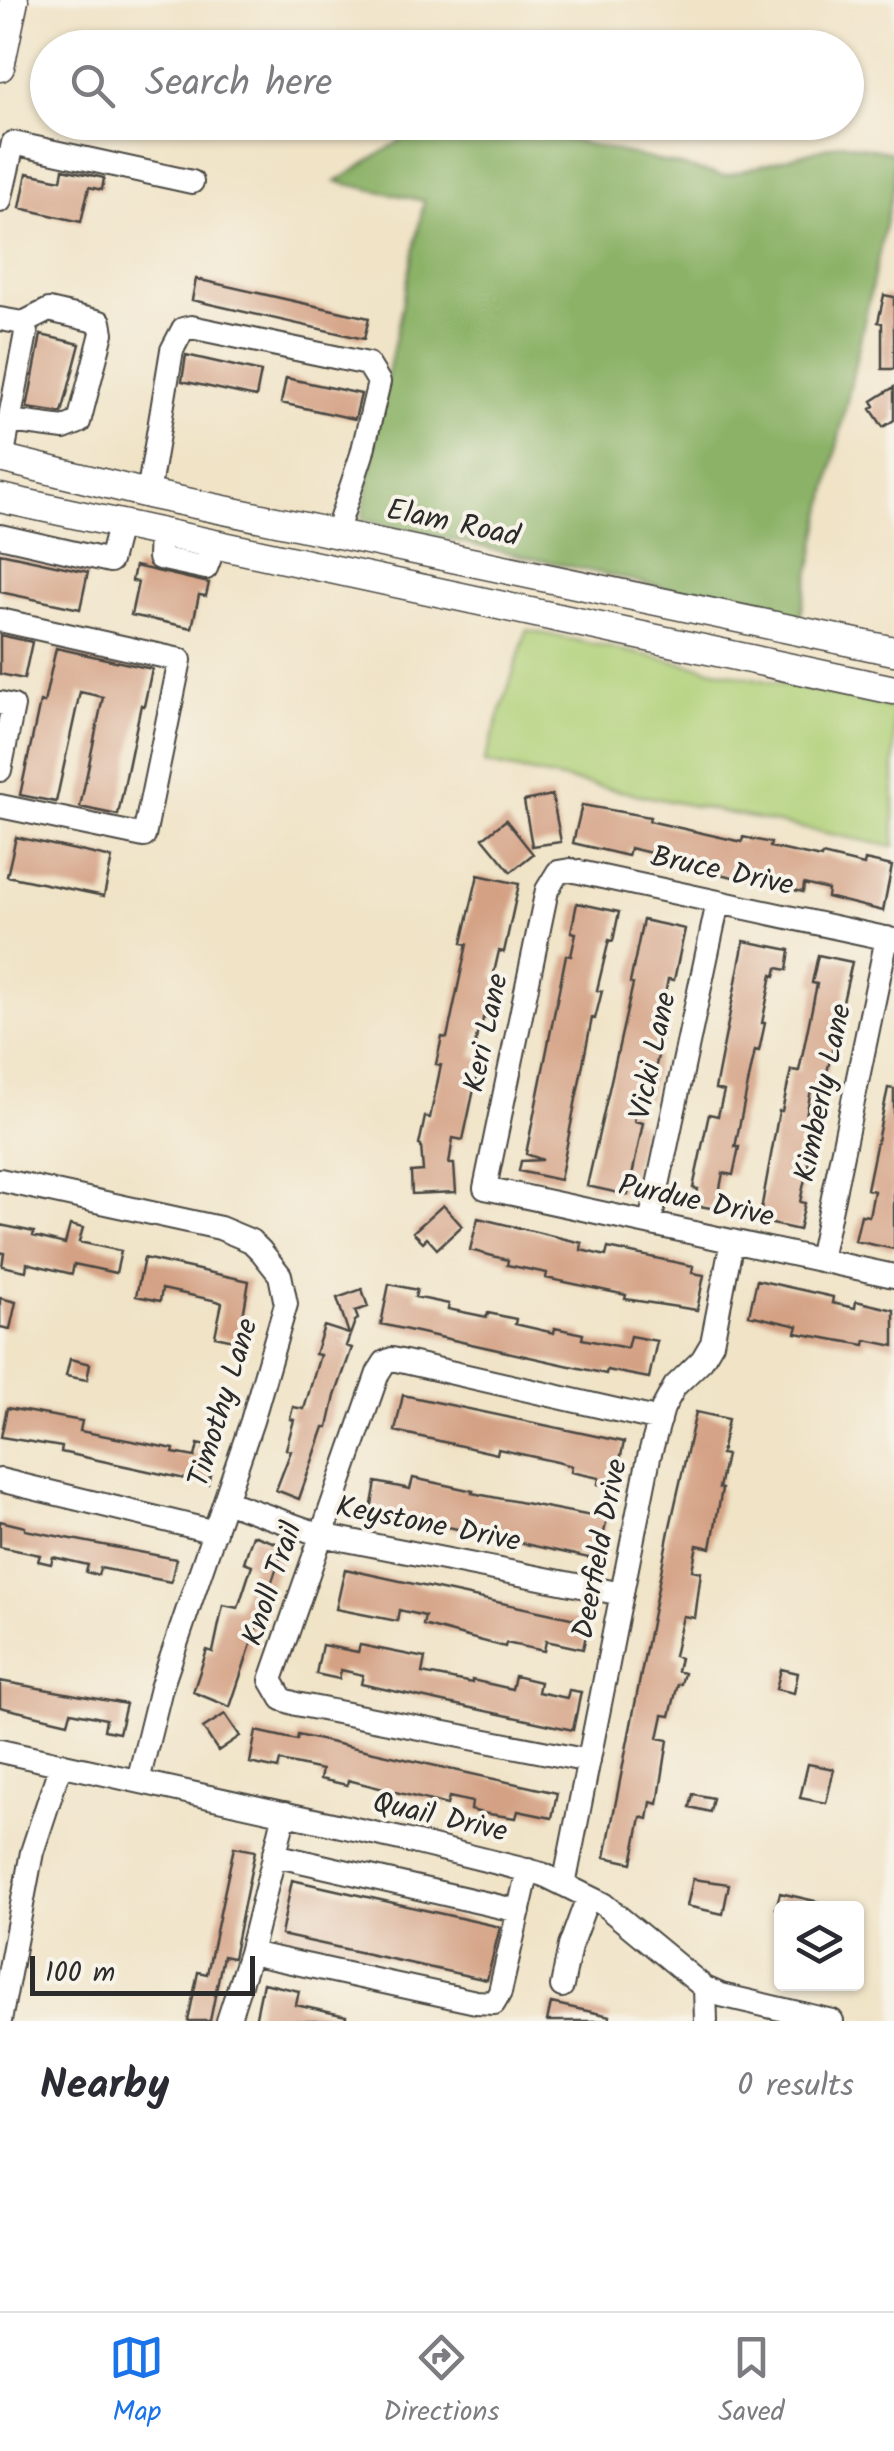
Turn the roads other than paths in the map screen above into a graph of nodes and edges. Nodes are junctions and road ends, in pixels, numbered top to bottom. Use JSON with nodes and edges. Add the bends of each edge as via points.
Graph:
{"nodes":[{"id":1,"x":14,"y":0,"type":"edge"},
{"id":2,"x":0,"y":66,"type":"edge"},
{"id":3,"x":4,"y":161,"type":"edge"},
{"id":4,"x":192,"y":182,"type":"dead end"},
{"id":5,"x":0,"y":202,"type":"edge"},
{"id":6,"x":11,"y":321,"type":"edge"},
{"id":7,"x":10,"y":421,"type":"junction"},
{"id":8,"x":1,"y":458,"type":"edge"},
{"id":9,"x":148,"y":494,"type":"junction"},
{"id":10,"x":10,"y":500,"type":"edge"},
{"id":11,"x":140,"y":526,"type":"junction"},
{"id":12,"x":336,"y":533,"type":"junction"},
{"id":13,"x":6,"y":537,"type":"edge"},
{"id":14,"x":501,"y":568,"type":"junction"},
{"id":15,"x":494,"y":603,"type":"junction"},
{"id":16,"x":0,"y":620,"type":"edge"},
{"id":17,"x":894,"y":651,"type":"edge"},
{"id":18,"x":894,"y":690,"type":"edge"},
{"id":19,"x":0,"y":703,"type":"edge"},
{"id":20,"x":0,"y":770,"type":"edge"},
{"id":21,"x":0,"y":806,"type":"edge"},
{"id":22,"x":548,"y":890,"type":"joint"},
{"id":23,"x":718,"y":902,"type":"junction"},
{"id":24,"x":891,"y":939,"type":"edge"},
{"id":25,"x":0,"y":1180,"type":"edge"},
{"id":26,"x":486,"y":1188,"type":"joint"},
{"id":27,"x":650,"y":1223,"type":"junction"},
{"id":28,"x":732,"y":1241,"type":"junction"},
{"id":29,"x":820,"y":1260,"type":"junction"},
{"id":30,"x":894,"y":1276,"type":"edge"},
{"id":31,"x":660,"y":1420,"type":"junction"},
{"id":32,"x":0,"y":1480,"type":"edge"},
{"id":33,"x":225,"y":1501,"type":"junction"},
{"id":34,"x":215,"y":1532,"type":"junction"},
{"id":35,"x":321,"y":1534,"type":"junction"},
{"id":36,"x":622,"y":1594,"type":"junction"},
{"id":37,"x":0,"y":1751,"type":"edge"},
{"id":38,"x":589,"y":1761,"type":"junction"},
{"id":39,"x":61,"y":1764,"type":"junction"},
{"id":40,"x":138,"y":1781,"type":"junction"},
{"id":41,"x":285,"y":1813,"type":"junction"},
{"id":42,"x":274,"y":1855,"type":"junction"},
{"id":43,"x":528,"y":1870,"type":"junction"},
{"id":44,"x":564,"y":1885,"type":"junction"},
{"id":45,"x":588,"y":1897,"type":"junction"},
{"id":46,"x":518,"y":1912,"type":"junction"},
{"id":47,"x":250,"y":1953,"type":"junction"},
{"id":48,"x":562,"y":1986,"type":"dead end"},
{"id":49,"x":705,"y":1988,"type":"junction"},
{"id":50,"x":734,"y":2010,"type":"edge"},
{"id":51,"x":0,"y":2021,"type":"edge"},
{"id":52,"x":228,"y":2021,"type":"edge"},
{"id":53,"x":706,"y":2021,"type":"edge"},
{"id":54,"x":832,"y":2021,"type":"edge"}],
"edges":[{"from":1,"to":2,"type":"main road"},
{"from":3,"to":4,"type":"street","via":[[12,143]]},
{"from":3,"to":5,"type":"street"},
{"from":6,"to":7,"type":"street","via":[[26,333]]},
{"from":6,"to":7,"type":"street","via":[[48,310],[100,322],[102,333],[79,422],[64,428]]},
{"from":7,"to":8,"type":"street"},
{"from":8,"to":9,"type":"main road","name":"Elam Road"},
{"from":9,"to":11,"type":"main road"},
{"from":9,"to":12,"type":"main road","name":"Elam Road"},
{"from":9,"to":12,"type":"street","via":[[172,350],[182,329],[191,326],[374,370],[379,382]]},
{"from":10,"to":11,"type":"main road"},
{"from":10,"to":13,"type":"street"},
{"from":11,"to":13,"type":"street","via":[[110,561]]},
{"from":11,"to":15,"type":"main road"},
{"from":12,"to":14,"type":"main road","name":"Elam Road"},
{"from":14,"to":15,"type":"main road"},
{"from":14,"to":17,"type":"main road","name":"Elam Road"},
{"from":15,"to":18,"type":"main road"},
{"from":16,"to":21,"type":"street","via":[[180,660],[144,836]]},
{"from":19,"to":20,"type":"street","via":[[13,706]]},
{"from":22,"to":23,"type":"street","name":"Bruce Drive","via":[[558,872],[570,870]]},
{"from":22,"to":26,"type":"street","name":"Keri Lane"},
{"from":23,"to":24,"type":"street","name":"Bruce Drive"},
{"from":23,"to":27,"type":"street","name":"Vicki Lane"},
{"from":24,"to":29,"type":"street","name":"Kimberly Lane"},
{"from":25,"to":33,"type":"street","name":"Timothy Lane","via":[[220,1228],[251,1241],[280,1275],[286,1304]]},
{"from":26,"to":27,"type":"street","name":"Purdue Drive"},
{"from":27,"to":28,"type":"street","name":"Purdue Drive"},
{"from":28,"to":29,"type":"street","name":"Purdue Drive"},
{"from":28,"to":31,"type":"street","name":"Deerfield Drive","via":[[712,1343],[674,1386]]},
{"from":29,"to":30,"type":"street","name":"Purdue Drive"},
{"from":31,"to":35,"type":"street","name":"Knoll Trail","via":[[392,1358],[378,1373]]},
{"from":31,"to":36,"type":"street","name":"Deerfield Drive"},
{"from":32,"to":34,"type":"street"},
{"from":33,"to":34,"type":"street","name":"Timothy Lane"},
{"from":33,"to":35,"type":"street","name":"Keystone Drive"},
{"from":34,"to":40,"type":"street","name":"Timothy Lane"},
{"from":35,"to":36,"type":"street","name":"Keystone Drive"},
{"from":35,"to":38,"type":"street","name":"Knoll Trail","via":[[271,1680],[282,1699]]},
{"from":36,"to":38,"type":"street","name":"Deerfield Drive"},
{"from":37,"to":39,"type":"street","name":"Quail Drive"},
{"from":38,"to":44,"type":"street","name":"Deerfield Drive"},
{"from":39,"to":40,"type":"street","name":"Quail Drive"},
{"from":39,"to":51,"type":"street","via":[[32,1852]]},
{"from":40,"to":41,"type":"street","name":"Quail Drive"},
{"from":41,"to":42,"type":"street"},
{"from":41,"to":43,"type":"street","name":"Quail Drive"},
{"from":42,"to":46,"type":"street"},
{"from":42,"to":47,"type":"street"},
{"from":43,"to":44,"type":"street","name":"Quail Drive"},
{"from":43,"to":46,"type":"street"},
{"from":44,"to":45,"type":"street","name":"Quail Drive"},
{"from":45,"to":48,"type":"street"},
{"from":45,"to":49,"type":"street","name":"Quail Drive"},
{"from":46,"to":47,"type":"street","via":[[494,2002]]},
{"from":47,"to":52,"type":"street"},
{"from":49,"to":50,"type":"street","name":"Quail Drive"},
{"from":49,"to":53,"type":"street"},
{"from":50,"to":54,"type":"street","name":"Quail Drive"}]}
